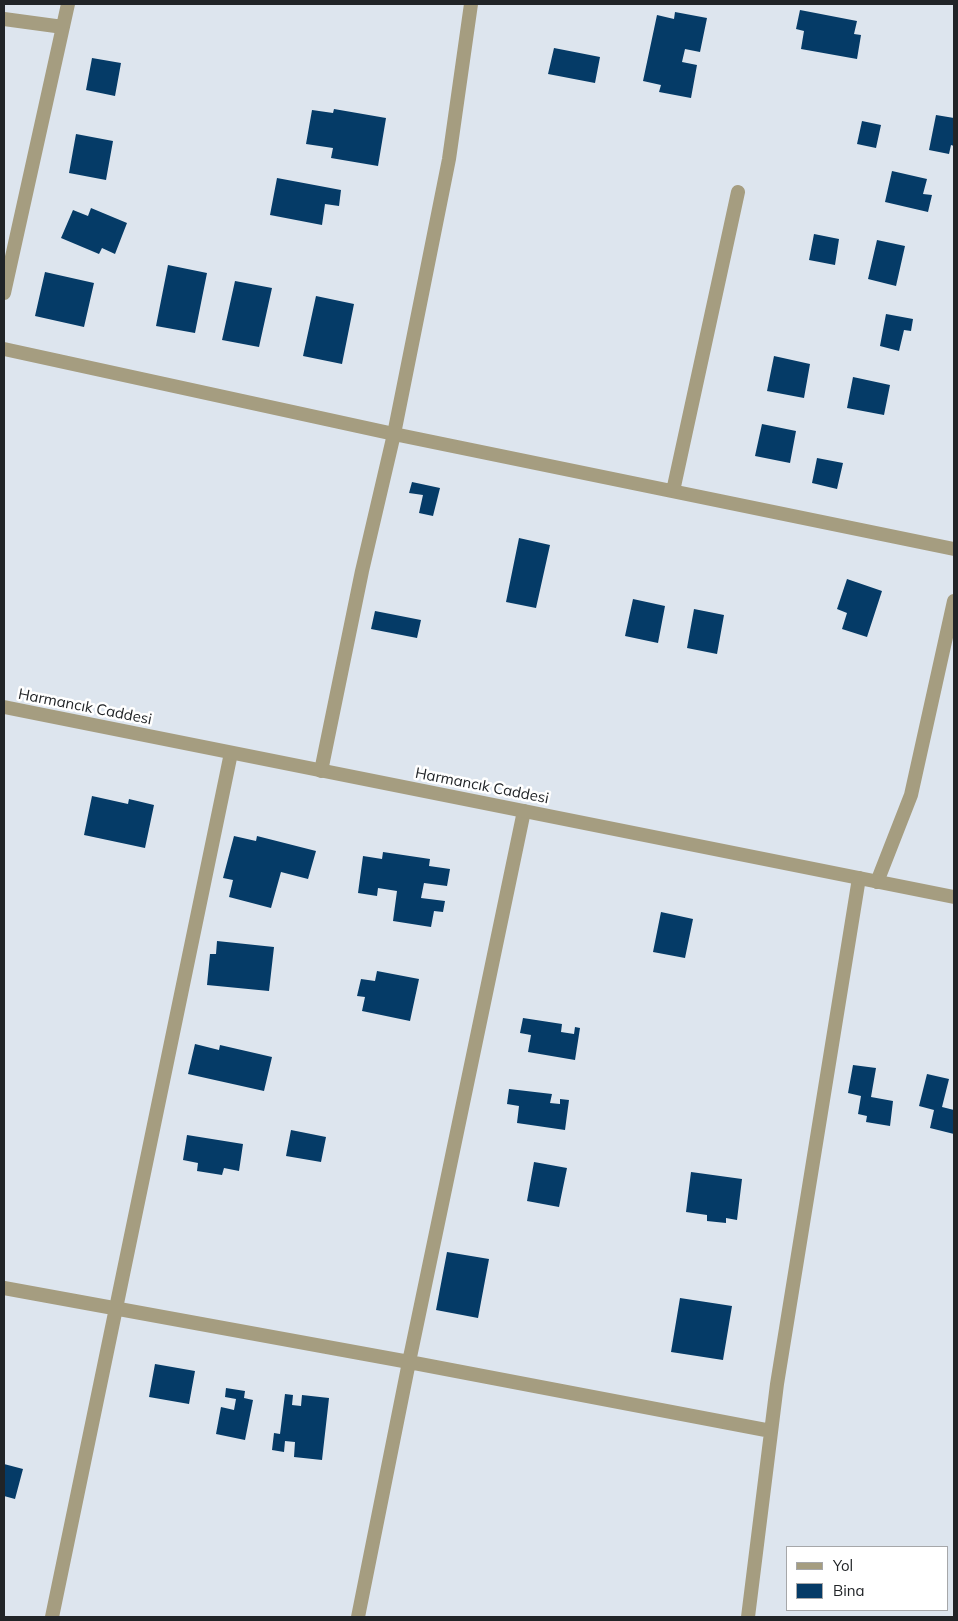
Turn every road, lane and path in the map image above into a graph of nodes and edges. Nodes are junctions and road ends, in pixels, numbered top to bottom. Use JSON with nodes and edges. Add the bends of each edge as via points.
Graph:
{"nodes":[{"id":1,"x":68,"y":4,"type":"edge"},
{"id":2,"x":471,"y":4,"type":"edge"},
{"id":3,"x":4,"y":19,"type":"edge"},
{"id":4,"x":63,"y":28,"type":"junction"},
{"id":5,"x":738,"y":192,"type":"dead end"},
{"id":6,"x":4,"y":292,"type":"edge"},
{"id":7,"x":4,"y":349,"type":"edge"},
{"id":8,"x":394,"y":434,"type":"junction"},
{"id":9,"x":674,"y":491,"type":"junction"},
{"id":10,"x":954,"y":549,"type":"edge"},
{"id":11,"x":954,"y":601,"type":"edge"},
{"id":12,"x":4,"y":707,"type":"edge"},
{"id":13,"x":231,"y":753,"type":"junction"},
{"id":14,"x":321,"y":771,"type":"junction"},
{"id":15,"x":524,"y":811,"type":"junction"},
{"id":16,"x":859,"y":878,"type":"junction"},
{"id":17,"x":877,"y":882,"type":"junction"},
{"id":18,"x":954,"y":897,"type":"edge"},
{"id":19,"x":4,"y":1288,"type":"edge"},
{"id":20,"x":116,"y":1308,"type":"junction"},
{"id":21,"x":409,"y":1362,"type":"junction"},
{"id":22,"x":771,"y":1431,"type":"junction"},
{"id":23,"x":52,"y":1617,"type":"edge"},
{"id":24,"x":358,"y":1617,"type":"edge"},
{"id":25,"x":748,"y":1617,"type":"edge"}],
"edges":[{"from":1,"to":4,"type":"street"},
{"from":2,"to":8,"type":"street","via":[[449,159]]},
{"from":3,"to":4,"type":"street"},
{"from":4,"to":6,"type":"street"},
{"from":5,"to":9,"type":"street"},
{"from":7,"to":8,"type":"street"},
{"from":8,"to":9,"type":"street"},
{"from":8,"to":14,"type":"street"},
{"from":9,"to":10,"type":"street"},
{"from":11,"to":17,"type":"street","via":[[910,795]]},
{"from":12,"to":13,"type":"street","name":"Harmancık Caddesi"},
{"from":13,"to":14,"type":"street","name":"Harmancık Caddesi"},
{"from":13,"to":20,"type":"street"},
{"from":14,"to":15,"type":"street","name":"Harmancık Caddesi"},
{"from":15,"to":16,"type":"street","name":"Harmancık Caddesi"},
{"from":15,"to":21,"type":"street"},
{"from":16,"to":17,"type":"street","name":"Harmancık Caddesi"},
{"from":16,"to":22,"type":"street"},
{"from":17,"to":18,"type":"street","name":"Harmancık Caddesi"},
{"from":19,"to":20,"type":"street"},
{"from":20,"to":21,"type":"street"},
{"from":20,"to":23,"type":"street"},
{"from":21,"to":22,"type":"street"},
{"from":21,"to":24,"type":"street"},
{"from":22,"to":25,"type":"street"}]}
